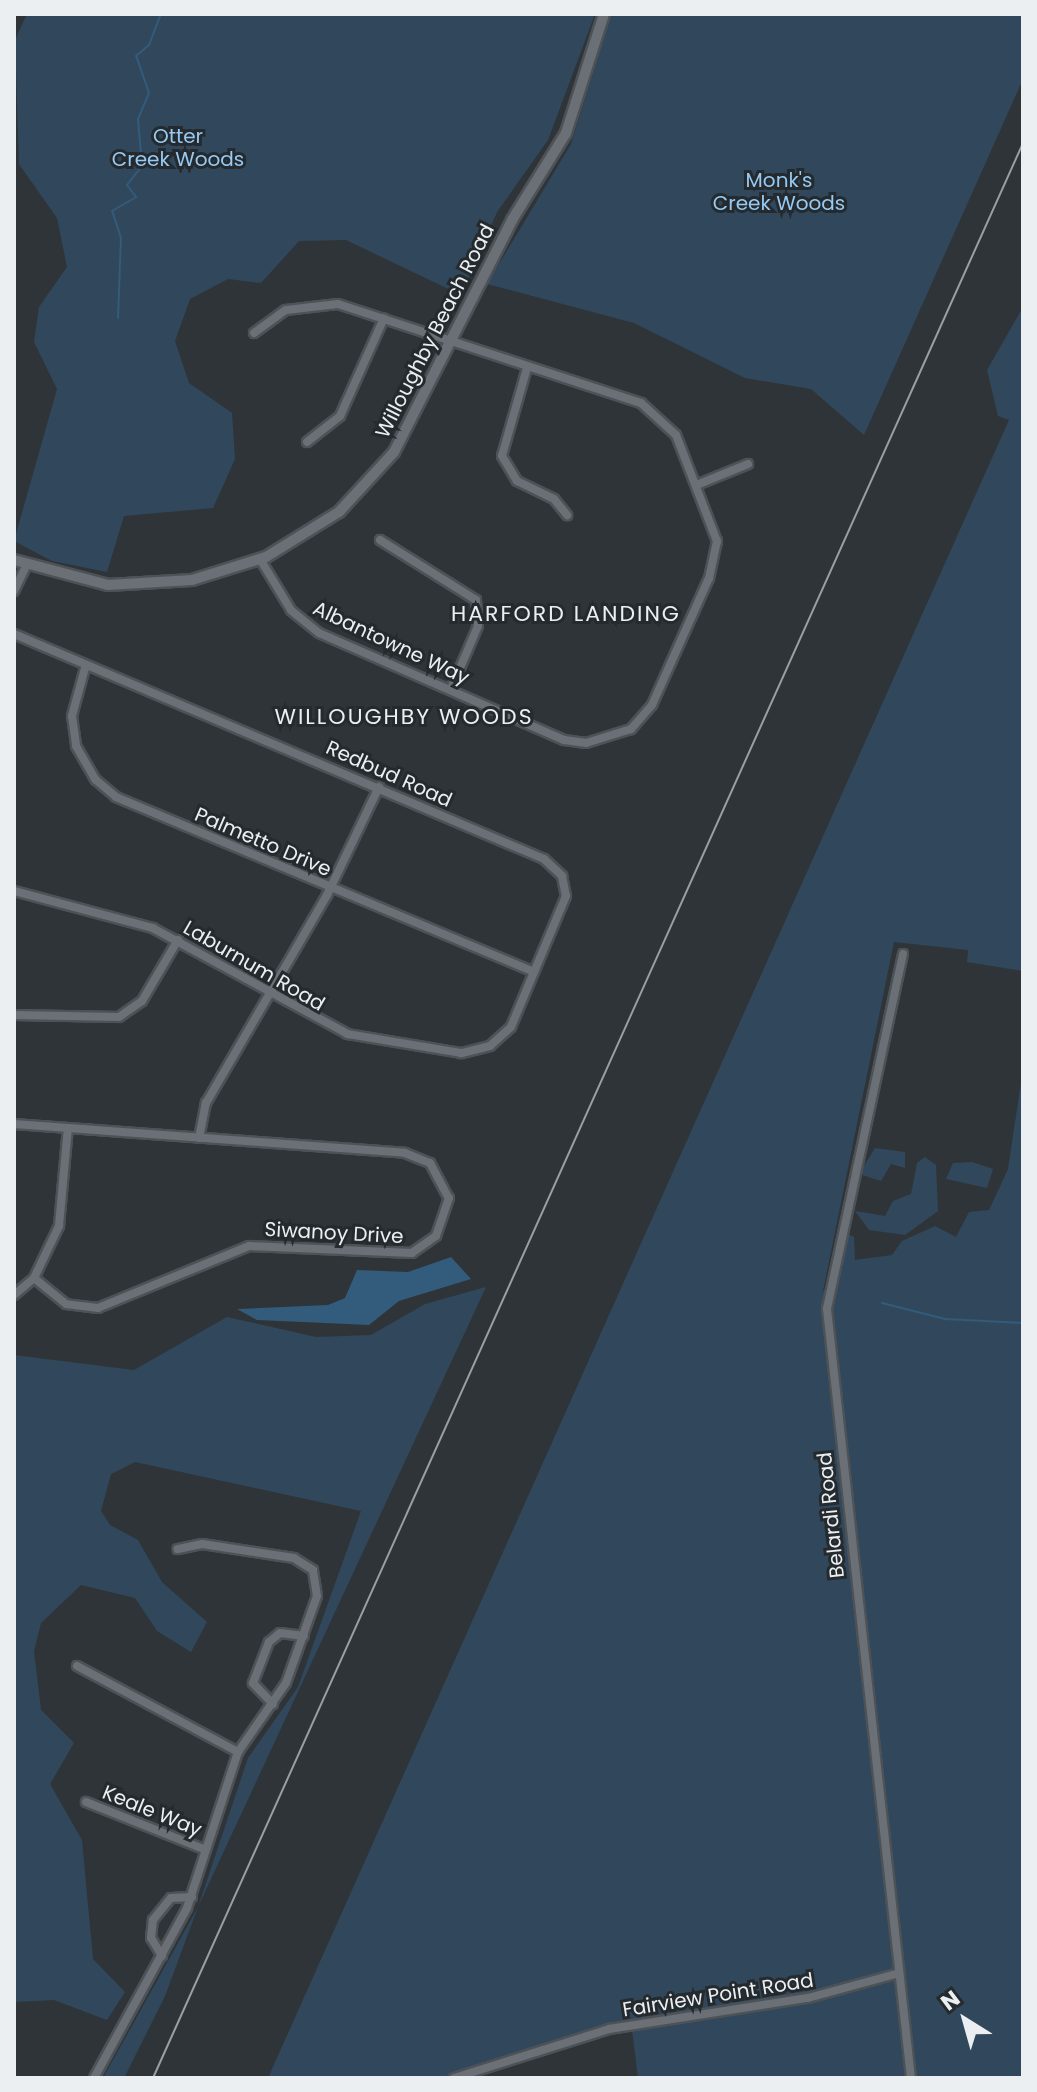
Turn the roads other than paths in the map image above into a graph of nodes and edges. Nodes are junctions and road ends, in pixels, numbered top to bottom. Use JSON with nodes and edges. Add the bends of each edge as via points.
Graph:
{"nodes":[{"id":1,"x":604,"y":14,"type":"edge"},
{"id":2,"x":384,"y":318,"type":"junction"},
{"id":3,"x":254,"y":333,"type":"dead end"},
{"id":4,"x":452,"y":344,"type":"junction"},
{"id":5,"x":527,"y":368,"type":"junction"},
{"id":6,"x":307,"y":442,"type":"dead end"},
{"id":7,"x":748,"y":464,"type":"dead end"},
{"id":8,"x":699,"y":484,"type":"junction"},
{"id":9,"x":567,"y":515,"type":"dead end"},
{"id":10,"x":380,"y":540,"type":"dead end"},
{"id":11,"x":260,"y":559,"type":"junction"},
{"id":12,"x":14,"y":560,"type":"edge"},
{"id":13,"x":26,"y":566,"type":"junction"},
{"id":14,"x":14,"y":591,"type":"edge"},
{"id":15,"x":14,"y":634,"type":"edge"},
{"id":16,"x":85,"y":668,"type":"junction"},
{"id":17,"x":451,"y":689,"type":"junction"},
{"id":18,"x":379,"y":787,"type":"junction"},
{"id":19,"x":331,"y":888,"type":"junction"},
{"id":20,"x":14,"y":891,"type":"edge"},
{"id":21,"x":178,"y":940,"type":"junction"},
{"id":22,"x":903,"y":954,"type":"dead end"},
{"id":23,"x":534,"y":972,"type":"junction"},
{"id":24,"x":270,"y":995,"type":"junction"},
{"id":25,"x":14,"y":1015,"type":"edge"},
{"id":26,"x":14,"y":1124,"type":"edge"},
{"id":27,"x":68,"y":1128,"type":"junction"},
{"id":28,"x":199,"y":1138,"type":"junction"},
{"id":29,"x":34,"y":1278,"type":"junction"},
{"id":30,"x":14,"y":1295,"type":"edge"},
{"id":31,"x":178,"y":1549,"type":"dead end"},
{"id":32,"x":304,"y":1636,"type":"junction"},
{"id":33,"x":77,"y":1666,"type":"dead end"},
{"id":34,"x":273,"y":1704,"type":"junction"},
{"id":35,"x":238,"y":1752,"type":"junction"},
{"id":36,"x":86,"y":1802,"type":"dead end"},
{"id":37,"x":206,"y":1850,"type":"junction"},
{"id":38,"x":192,"y":1897,"type":"junction"},
{"id":39,"x":162,"y":1956,"type":"junction"},
{"id":40,"x":896,"y":1974,"type":"junction"},
{"id":41,"x":94,"y":2078,"type":"edge"},
{"id":42,"x":454,"y":2078,"type":"edge"},
{"id":43,"x":911,"y":2078,"type":"edge"}],
"edges":[{"from":1,"to":4,"type":"street","name":"Willoughby Beach Road","via":[[566,133],[512,220]]},
{"from":2,"to":3,"type":"street","name":"Albantowne Way","via":[[309,303],[271,316]]},
{"from":2,"to":4,"type":"street","name":"Albantowne Way"},
{"from":2,"to":6,"type":"street","via":[[340,416]]},
{"from":4,"to":5,"type":"street","name":"Albantowne Way"},
{"from":4,"to":11,"type":"street","name":"Willoughby Beach Road","via":[[372,479],[339,512]]},
{"from":5,"to":8,"type":"street","name":"Albantowne Way","via":[[651,408],[676,435]]},
{"from":5,"to":9,"type":"street","via":[[502,456],[517,481],[554,499]]},
{"from":7,"to":8,"type":"street"},
{"from":8,"to":17,"type":"street","name":"Albantowne Way","via":[[715,529],[715,561],[659,691],[631,729],[601,742],[564,740]]},
{"from":10,"to":17,"type":"street","via":[[468,588],[476,600],[478,626]]},
{"from":11,"to":13,"type":"street","name":"Willoughby Beach Road","via":[[192,580],[141,585]]},
{"from":11,"to":17,"type":"street","name":"Albantowne Way","via":[[303,622]]},
{"from":12,"to":13,"type":"street","name":"Willoughby Beach Road"},
{"from":13,"to":14,"type":"street"},
{"from":15,"to":16,"type":"street","name":"Redbud Road"},
{"from":16,"to":18,"type":"street","name":"Redbud Road"},
{"from":16,"to":19,"type":"street","name":"Palmetto Drive","via":[[72,732],[84,765],[104,788]]},
{"from":18,"to":19,"type":"street"},
{"from":18,"to":23,"type":"street","name":"Redbud Road","via":[[559,872],[565,902]]},
{"from":19,"to":23,"type":"street","name":"Palmetto Drive"},
{"from":19,"to":24,"type":"street"},
{"from":20,"to":21,"type":"street","name":"Laburnum Road"},
{"from":21,"to":24,"type":"street","name":"Laburnum Road"},
{"from":21,"to":25,"type":"street","via":[[142,1001],[119,1017]]},
{"from":22,"to":40,"type":"street","name":"Belardi Road","via":[[827,1309]]},
{"from":23,"to":24,"type":"street","name":"Laburnum Road","via":[[501,1038],[461,1053],[348,1034]]},
{"from":24,"to":28,"type":"street","via":[[206,1103]]},
{"from":26,"to":27,"type":"street","name":"Siwanoy Drive"},
{"from":27,"to":28,"type":"street","name":"Siwanoy Drive"},
{"from":27,"to":29,"type":"street","via":[[59,1226]]},
{"from":28,"to":29,"type":"street","name":"Siwanoy Drive","via":[[419,1157],[445,1184],[449,1212],[436,1236],[412,1253],[249,1246],[98,1308],[66,1304]]},
{"from":29,"to":30,"type":"street"},
{"from":31,"to":32,"type":"street","via":[[202,1544],[306,1563],[318,1584]]},
{"from":32,"to":34,"type":"street"},
{"from":32,"to":34,"type":"street","via":[[280,1633],[269,1642],[253,1683]]},
{"from":33,"to":35,"type":"street"},
{"from":34,"to":35,"type":"street"},
{"from":35,"to":37,"type":"street"},
{"from":36,"to":37,"type":"street","name":"Keale Way"},
{"from":37,"to":38,"type":"street"},
{"from":38,"to":39,"type":"street"},
{"from":38,"to":39,"type":"street","via":[[171,1898],[158,1910],[151,1938]]},
{"from":39,"to":41,"type":"street"},
{"from":40,"to":42,"type":"street","name":"Fairview Point Road","via":[[808,1998],[609,2029]]},
{"from":40,"to":43,"type":"street","name":"Belardi Road"}]}
